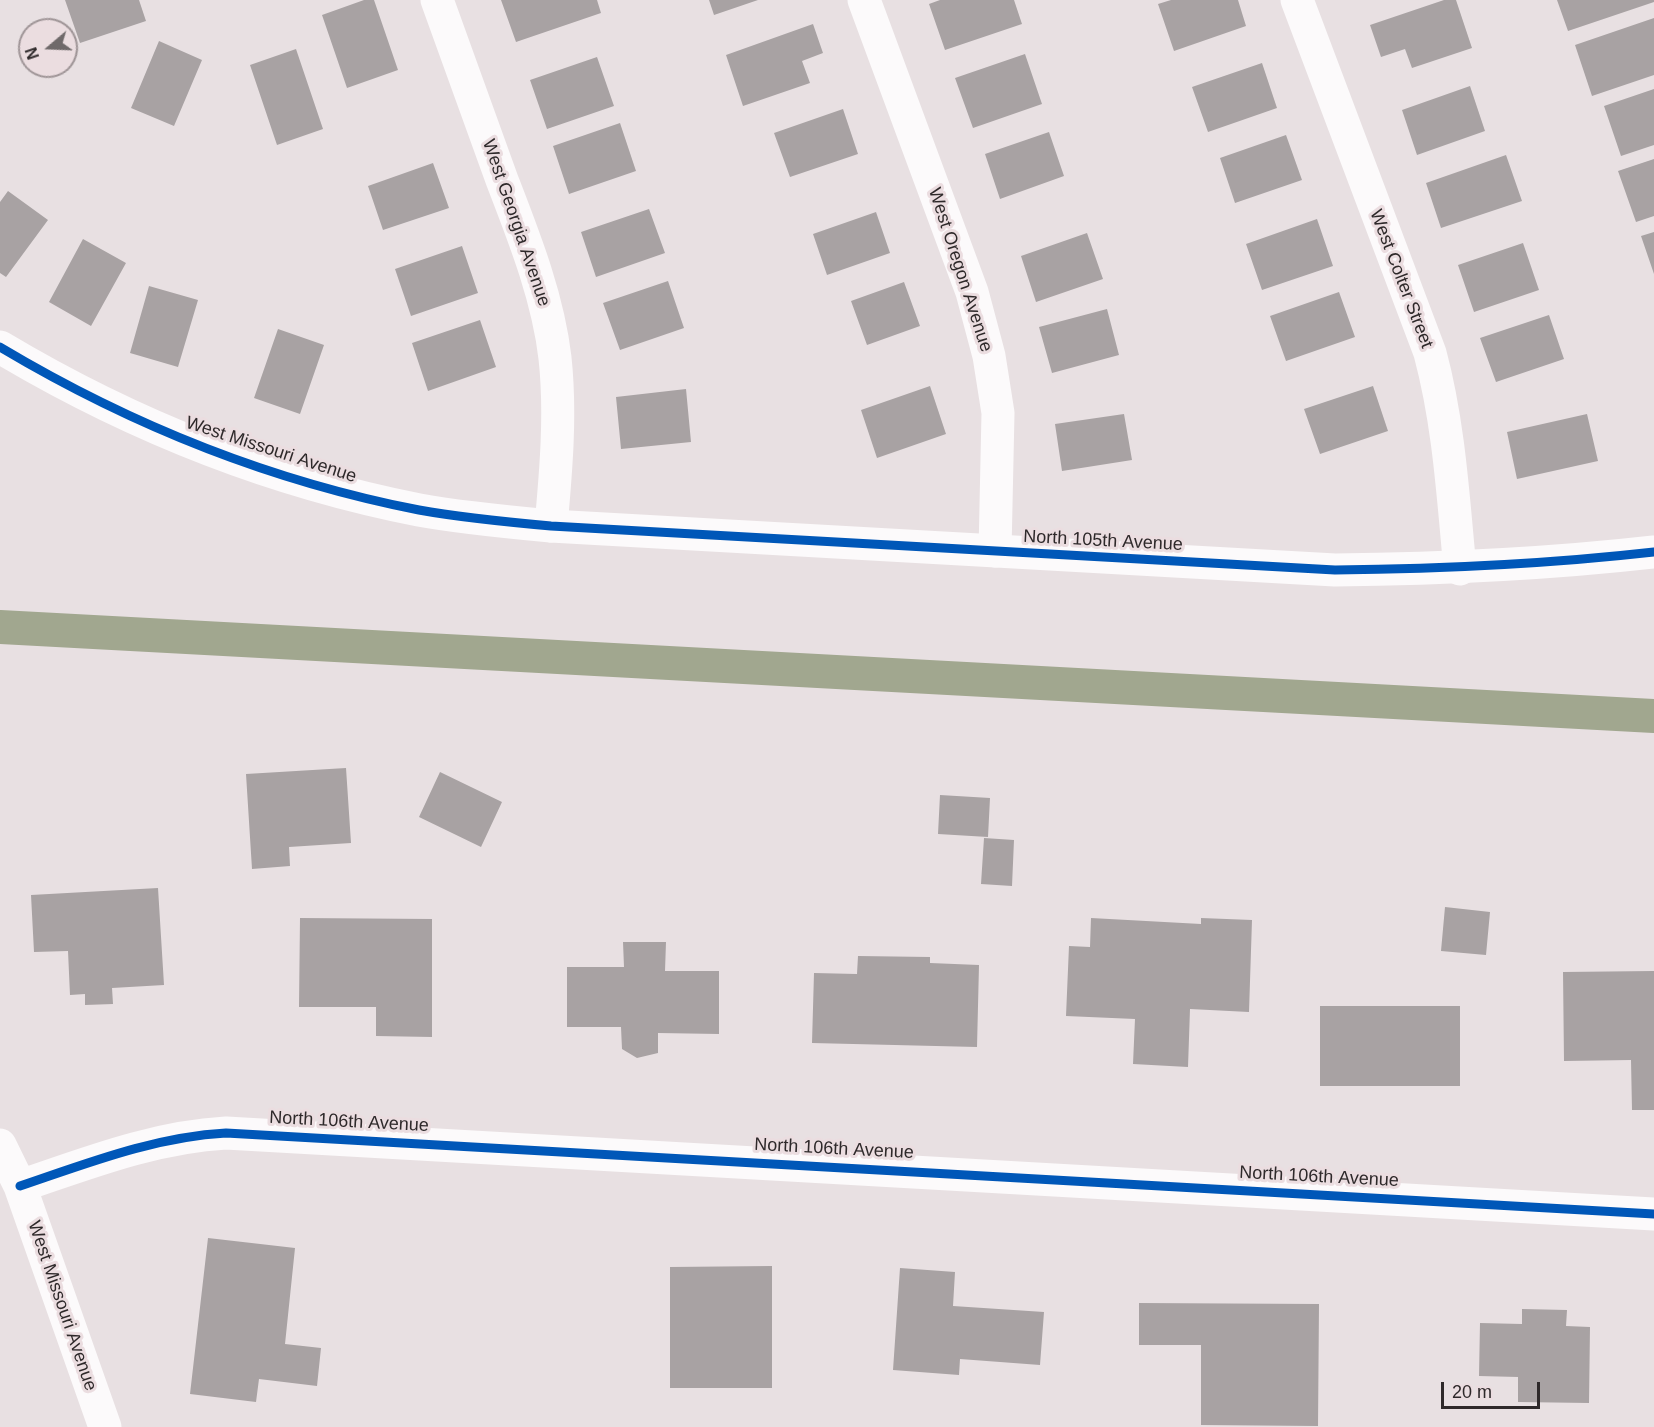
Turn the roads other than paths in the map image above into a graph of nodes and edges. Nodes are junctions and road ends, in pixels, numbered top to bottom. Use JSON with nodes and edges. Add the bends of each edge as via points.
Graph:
{"nodes":[{"id":1,"x":438,"y":0,"type":"edge"},
{"id":2,"x":864,"y":0,"type":"edge"},
{"id":3,"x":1297,"y":0,"type":"edge"},
{"id":4,"x":0,"y":347,"type":"edge"},
{"id":5,"x":551,"y":526,"type":"junction"},
{"id":6,"x":995,"y":551,"type":"junction"},
{"id":7,"x":1654,"y":552,"type":"edge"},
{"id":8,"x":1460,"y":569,"type":"junction"},
{"id":9,"x":0,"y":1145,"type":"edge"},
{"id":10,"x":20,"y":1186,"type":"junction"},
{"id":11,"x":1654,"y":1214,"type":"edge"},
{"id":12,"x":105,"y":1427,"type":"edge"}],
"edges":[{"from":1,"to":5,"type":"street","name":"West Georgia Avenue","via":[[546,308],[557,397]]},
{"from":2,"to":6,"type":"street","name":"West Oregon Avenue","via":[[972,292],[989,356],[998,412]]},
{"from":3,"to":8,"type":"street","name":"West Colter Street","via":[[1430,353],[1446,421]]},
{"from":4,"to":5,"type":"street","name":"West Missouri Avenue","via":[[119,412],[202,447],[274,471],[420,510]]},
{"from":5,"to":6,"type":"street","name":"North 105th Avenue"},
{"from":6,"to":8,"type":"street","name":"North 105th Avenue","via":[[1335,570]]},
{"from":7,"to":8,"type":"street","name":"North 105th Avenue"},
{"from":9,"to":10,"type":"street","name":"West Missouri Avenue"},
{"from":10,"to":11,"type":"street","name":"North 106th Avenue","via":[[150,1143],[226,1133]]},
{"from":10,"to":12,"type":"street","name":"West Missouri Avenue"}]}
